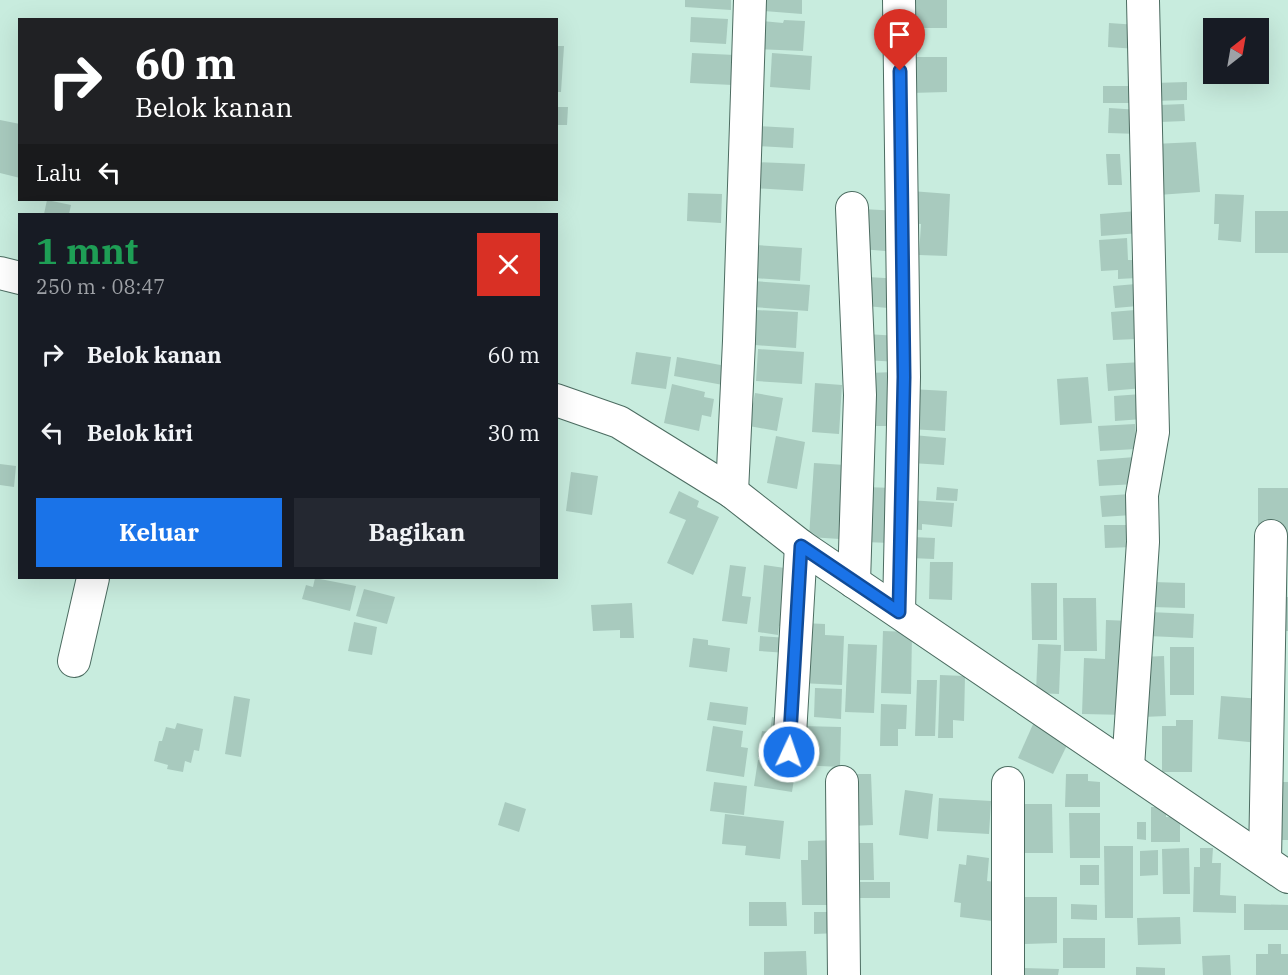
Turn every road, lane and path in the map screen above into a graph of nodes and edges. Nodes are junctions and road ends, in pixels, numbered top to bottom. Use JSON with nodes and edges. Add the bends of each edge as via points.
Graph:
{"nodes":[{"id":1,"x":750,"y":0,"type":"edge"},
{"id":2,"x":899,"y":0,"type":"edge"},
{"id":3,"x":1143,"y":1,"type":"edge"},
{"id":4,"x":852,"y":208,"type":"dead end"},
{"id":5,"x":0,"y":273,"type":"edge"},
{"id":6,"x":18,"y":278,"type":"edge"},
{"id":7,"x":558,"y":401,"type":"edge"},
{"id":8,"x":732,"y":492,"type":"junction"},
{"id":9,"x":1271,"y":536,"type":"dead end"},
{"id":10,"x":801,"y":546,"type":"junction"},
{"id":11,"x":93,"y":579,"type":"edge"},
{"id":12,"x":854,"y":582,"type":"junction"},
{"id":13,"x":899,"y":612,"type":"junction"},
{"id":14,"x":74,"y":661,"type":"dead end"},
{"id":15,"x":789,"y":752,"type":"dead end"},
{"id":16,"x":1128,"y":767,"type":"junction"},
{"id":17,"x":842,"y":782,"type":"dead end"},
{"id":18,"x":1008,"y":783,"type":"dead end"},
{"id":19,"x":1276,"y":869,"type":"edge"},
{"id":20,"x":844,"y":975,"type":"edge"},
{"id":21,"x":1008,"y":975,"type":"edge"}],
"edges":[{"from":1,"to":8,"type":"street"},
{"from":2,"to":13,"type":"street","via":[[904,377]]},
{"from":3,"to":16,"type":"street","via":[[1153,432],[1142,495],[1143,542]]},
{"from":4,"to":12,"type":"street","via":[[860,395]]},
{"from":5,"to":6,"type":"street"},
{"from":7,"to":8,"type":"street","via":[[619,422]]},
{"from":8,"to":10,"type":"street"},
{"from":9,"to":19,"type":"street"},
{"from":10,"to":12,"type":"street"},
{"from":10,"to":15,"type":"street"},
{"from":11,"to":14,"type":"street"},
{"from":12,"to":13,"type":"street"},
{"from":13,"to":16,"type":"street"},
{"from":16,"to":19,"type":"street"},
{"from":17,"to":20,"type":"street"},
{"from":18,"to":21,"type":"street"}]}
